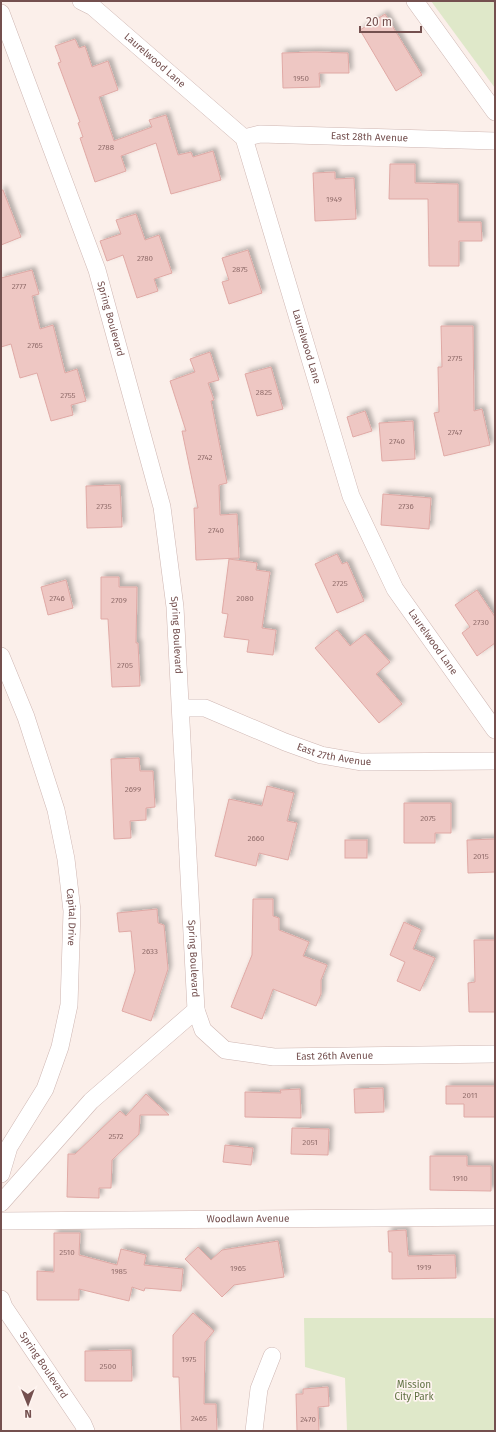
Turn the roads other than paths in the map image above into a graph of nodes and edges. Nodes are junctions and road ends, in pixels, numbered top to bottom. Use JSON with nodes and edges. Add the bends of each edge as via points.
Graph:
{"nodes":[{"id":1,"x":81,"y":1,"type":"edge"},
{"id":2,"x":415,"y":1,"type":"edge"},
{"id":3,"x":1,"y":13,"type":"edge"},
{"id":4,"x":495,"y":112,"type":"edge"},
{"id":5,"x":244,"y":138,"type":"junction"},
{"id":6,"x":495,"y":141,"type":"edge"},
{"id":7,"x":1,"y":656,"type":"edge"},
{"id":8,"x":181,"y":708,"type":"junction"},
{"id":9,"x":495,"y":730,"type":"edge"},
{"id":10,"x":495,"y":761,"type":"edge"},
{"id":11,"x":196,"y":1010,"type":"junction"},
{"id":12,"x":495,"y":1054,"type":"edge"},
{"id":13,"x":1,"y":1174,"type":"edge"},
{"id":14,"x":1,"y":1203,"type":"edge"},
{"id":15,"x":495,"y":1217,"type":"edge"},
{"id":16,"x":1,"y":1221,"type":"edge"},
{"id":17,"x":1,"y":1298,"type":"edge"},
{"id":18,"x":272,"y":1356,"type":"dead end"},
{"id":19,"x":86,"y":1431,"type":"edge"},
{"id":20,"x":254,"y":1431,"type":"edge"}],
"edges":[{"from":1,"to":5,"type":"street","name":"Laurelwood Lane","via":[[93,7]]},
{"from":2,"to":4,"type":"street"},
{"from":3,"to":8,"type":"street","name":"Spring Boulevard","via":[[97,270],[162,507],[175,607]]},
{"from":5,"to":6,"type":"street","name":"East 28th Avenue","via":[[260,134]]},
{"from":5,"to":9,"type":"street","name":"Laurelwood Lane","via":[[351,496],[395,589]]},
{"from":7,"to":13,"type":"street","name":"Capital Drive","via":[[26,717],[56,810],[66,859],[72,911],[69,1005],[60,1047],[45,1089],[9,1147]]},
{"from":8,"to":10,"type":"street","name":"East 27th Avenue","via":[[205,708],[321,755],[361,762]]},
{"from":8,"to":11,"type":"street","name":"Spring Boulevard"},
{"from":11,"to":12,"type":"street","name":"East 26th Avenue","via":[[203,1030],[225,1050],[274,1056]]},
{"from":11,"to":14,"type":"street","name":"Spring Boulevard","via":[[91,1101]]},
{"from":15,"to":16,"type":"street","name":"Woodlawn Avenue"},
{"from":17,"to":19,"type":"street","name":"Spring Boulevard","via":[[4,1307],[84,1424]]},
{"from":18,"to":20,"type":"street","via":[[259,1389]]}]}
